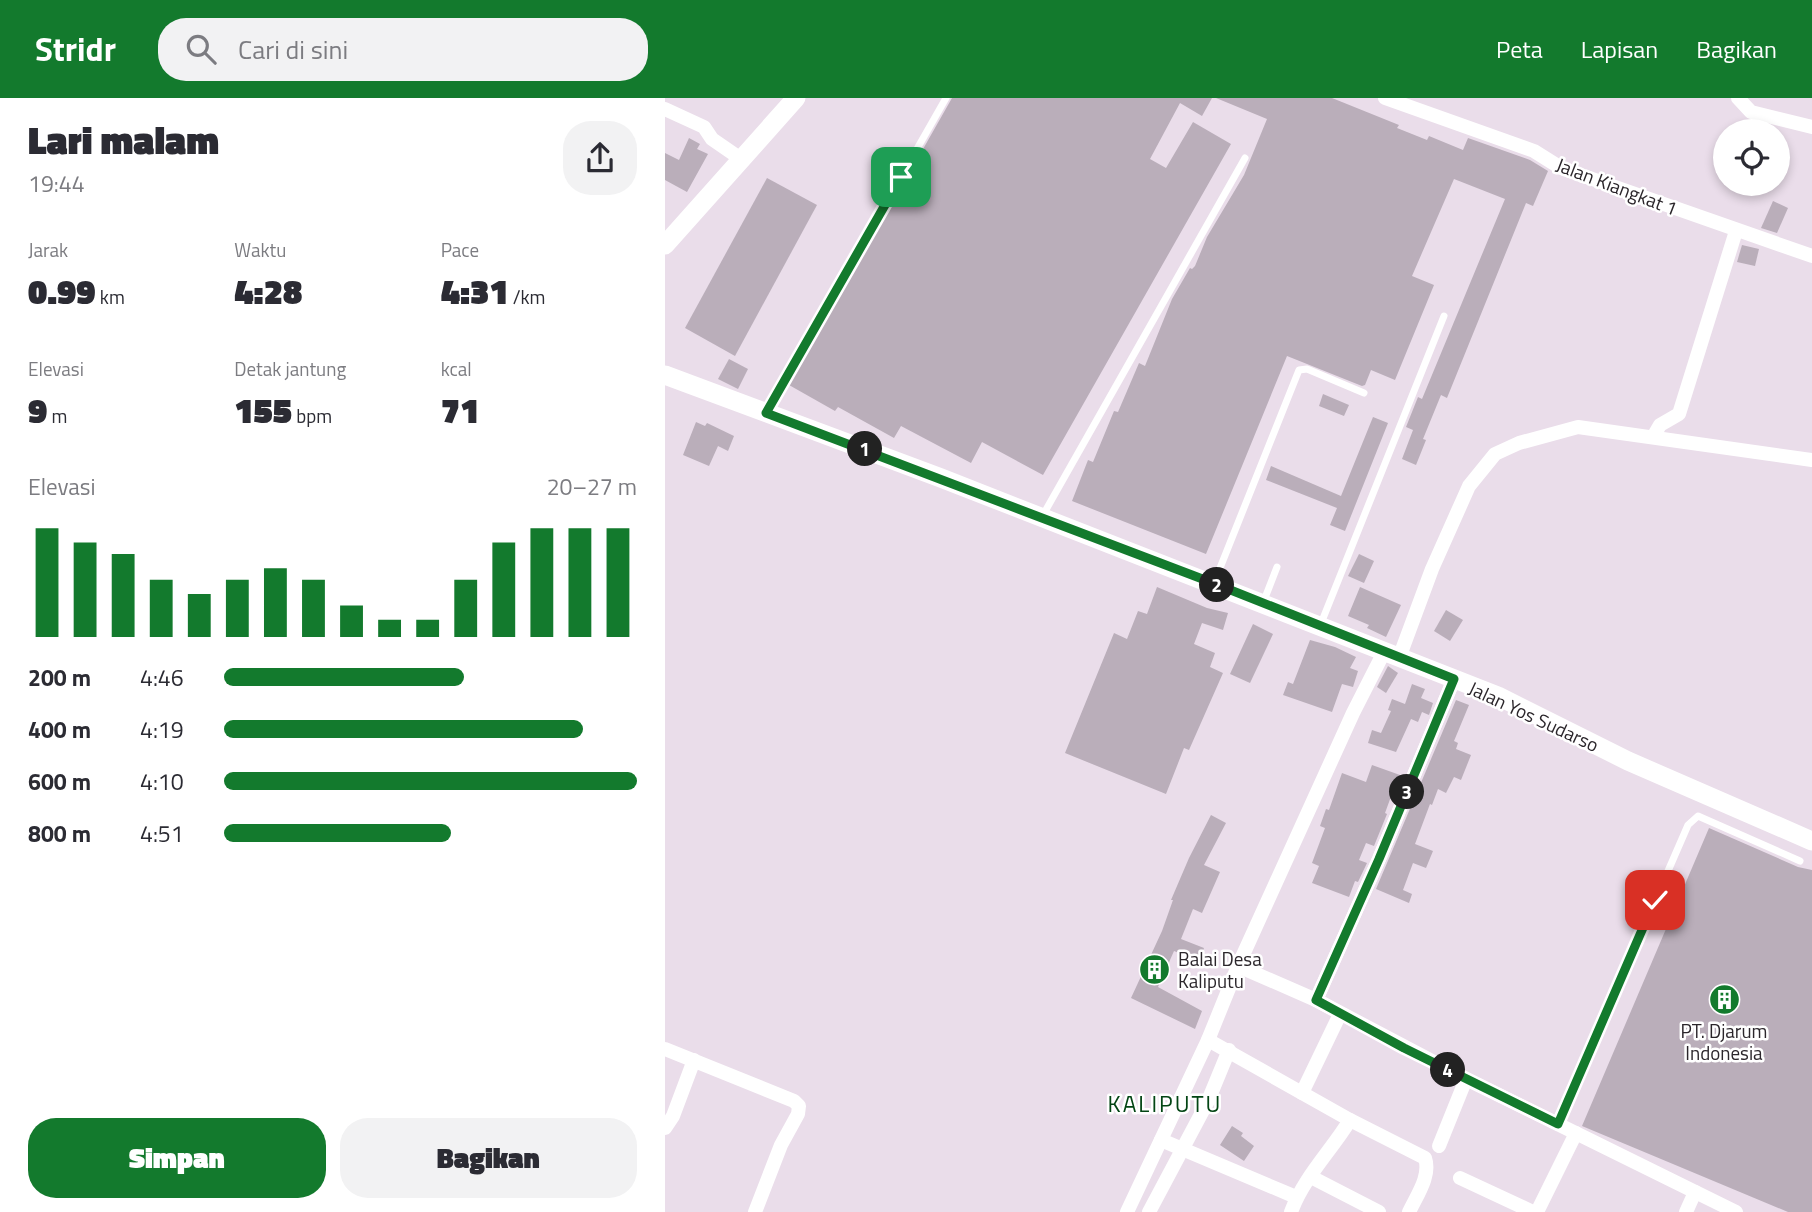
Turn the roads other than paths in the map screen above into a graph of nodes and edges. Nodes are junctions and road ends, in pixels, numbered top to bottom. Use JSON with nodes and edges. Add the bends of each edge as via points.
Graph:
{"nodes":[{"id":1,"x":796,"y":98,"type":"edge"},
{"id":2,"x":946,"y":98,"type":"edge"},
{"id":3,"x":1385,"y":98,"type":"edge"},
{"id":4,"x":1738,"y":98,"type":"edge"},
{"id":5,"x":665,"y":109,"type":"edge"},
{"id":6,"x":1812,"y":127,"type":"edge"},
{"id":7,"x":1245,"y":158,"type":"dead end"},
{"id":8,"x":741,"y":159,"type":"junction"},
{"id":9,"x":1736,"y":231,"type":"junction"},
{"id":10,"x":665,"y":245,"type":"edge"},
{"id":11,"x":1812,"y":256,"type":"edge"},
{"id":12,"x":1444,"y":316,"type":"dead end"},
{"id":13,"x":665,"y":375,"type":"edge"},
{"id":14,"x":1364,"y":393,"type":"dead end"},
{"id":15,"x":766,"y":413,"type":"junction"},
{"id":16,"x":1653,"y":437,"type":"junction"},
{"id":17,"x":1812,"y":460,"type":"edge"},
{"id":18,"x":1041,"y":518,"type":"junction"},
{"id":19,"x":1277,"y":567,"type":"dead end"},
{"id":20,"x":1213,"y":583,"type":"junction"},
{"id":21,"x":1263,"y":604,"type":"junction"},
{"id":22,"x":1320,"y":627,"type":"junction"},
{"id":23,"x":1392,"y":655,"type":"junction"},
{"id":24,"x":1454,"y":679,"type":"junction"},
{"id":25,"x":1812,"y":840,"type":"edge"},
{"id":26,"x":1800,"y":861,"type":"dead end"},
{"id":27,"x":1238,"y":966,"type":"junction"},
{"id":28,"x":1316,"y":1000,"type":"junction"},
{"id":29,"x":1340,"y":1014,"type":"junction"},
{"id":30,"x":1208,"y":1040,"type":"junction"},
{"id":31,"x":665,"y":1049,"type":"edge"},
{"id":32,"x":1229,"y":1051,"type":"junction"},
{"id":33,"x":694,"y":1060,"type":"junction"},
{"id":34,"x":1466,"y":1079,"type":"junction"},
{"id":35,"x":1302,"y":1093,"type":"junction"},
{"id":36,"x":1350,"y":1119,"type":"junction"},
{"id":37,"x":1558,"y":1124,"type":"junction"},
{"id":38,"x":665,"y":1128,"type":"edge"},
{"id":39,"x":1576,"y":1133,"type":"junction"},
{"id":40,"x":1161,"y":1140,"type":"junction"},
{"id":41,"x":1439,"y":1146,"type":"dead end"},
{"id":42,"x":1184,"y":1147,"type":"junction"},
{"id":43,"x":1311,"y":1177,"type":"junction"},
{"id":44,"x":1460,"y":1178,"type":"dead end"},
{"id":45,"x":1695,"y":1192,"type":"junction"},
{"id":46,"x":1296,"y":1197,"type":"junction"},
{"id":47,"x":755,"y":1212,"type":"edge"},
{"id":48,"x":1127,"y":1212,"type":"edge"},
{"id":49,"x":1149,"y":1212,"type":"edge"},
{"id":50,"x":1291,"y":1212,"type":"edge"},
{"id":51,"x":1380,"y":1212,"type":"edge"},
{"id":52,"x":1409,"y":1212,"type":"edge"},
{"id":53,"x":1535,"y":1212,"type":"edge"},
{"id":54,"x":1686,"y":1212,"type":"edge"},
{"id":55,"x":1737,"y":1212,"type":"edge"}],
"edges":[{"from":1,"to":8,"type":"street"},
{"from":2,"to":15,"type":"lane"},
{"from":3,"to":9,"type":"street","name":"Jalan Kiangkat 1"},
{"from":4,"to":6,"type":"street","via":[[1751,112]]},
{"from":5,"to":8,"type":"street","via":[[704,127],[712,139]]},
{"from":7,"to":18,"type":"lane"},
{"from":8,"to":10,"type":"street"},
{"from":9,"to":11,"type":"street","name":"Jalan Kiangkat 1"},
{"from":9,"to":16,"type":"street","via":[[1679,414],[1660,425]]},
{"from":12,"to":22,"type":"lane"},
{"from":13,"to":15,"type":"street","name":"Jalan Yos Sudarso"},
{"from":14,"to":20,"type":"lane","via":[[1307,369],[1299,370]]},
{"from":15,"to":18,"type":"street","name":"Jalan Yos Sudarso"},
{"from":16,"to":17,"type":"street"},
{"from":16,"to":23,"type":"street","via":[[1578,427],[1495,454],[1469,486]]},
{"from":18,"to":20,"type":"street","name":"Jalan Yos Sudarso"},
{"from":19,"to":21,"type":"lane"},
{"from":20,"to":21,"type":"street","name":"Jalan Yos Sudarso"},
{"from":21,"to":22,"type":"street","name":"Jalan Yos Sudarso"},
{"from":22,"to":23,"type":"street","name":"Jalan Yos Sudarso"},
{"from":23,"to":24,"type":"street","name":"Jalan Yos Sudarso"},
{"from":23,"to":27,"type":"street","via":[[1353,713]]},
{"from":24,"to":25,"type":"street","name":"Jalan Yos Sudarso"},
{"from":24,"to":28,"type":"street"},
{"from":26,"to":37,"type":"lane","via":[[1693,818]]},
{"from":27,"to":28,"type":"street"},
{"from":27,"to":30,"type":"street"},
{"from":28,"to":29,"type":"street"},
{"from":29,"to":34,"type":"street"},
{"from":29,"to":35,"type":"street"},
{"from":30,"to":32,"type":"street"},
{"from":30,"to":40,"type":"street"},
{"from":31,"to":33,"type":"street"},
{"from":32,"to":35,"type":"street"},
{"from":32,"to":42,"type":"street"},
{"from":33,"to":38,"type":"street"},
{"from":33,"to":47,"type":"street","via":[[799,1106]]},
{"from":34,"to":37,"type":"street"},
{"from":34,"to":41,"type":"street"},
{"from":35,"to":36,"type":"street"},
{"from":36,"to":43,"type":"street"},
{"from":36,"to":52,"type":"street","via":[[1425,1158],[1426,1177]]},
{"from":37,"to":39,"type":"street"},
{"from":39,"to":45,"type":"street"},
{"from":39,"to":53,"type":"street"},
{"from":40,"to":42,"type":"street"},
{"from":40,"to":48,"type":"street"},
{"from":42,"to":46,"type":"street"},
{"from":42,"to":49,"type":"street"},
{"from":43,"to":46,"type":"street"},
{"from":43,"to":51,"type":"street"},
{"from":44,"to":53,"type":"street"},
{"from":45,"to":54,"type":"street"},
{"from":45,"to":55,"type":"street"},
{"from":46,"to":50,"type":"street"}]}
